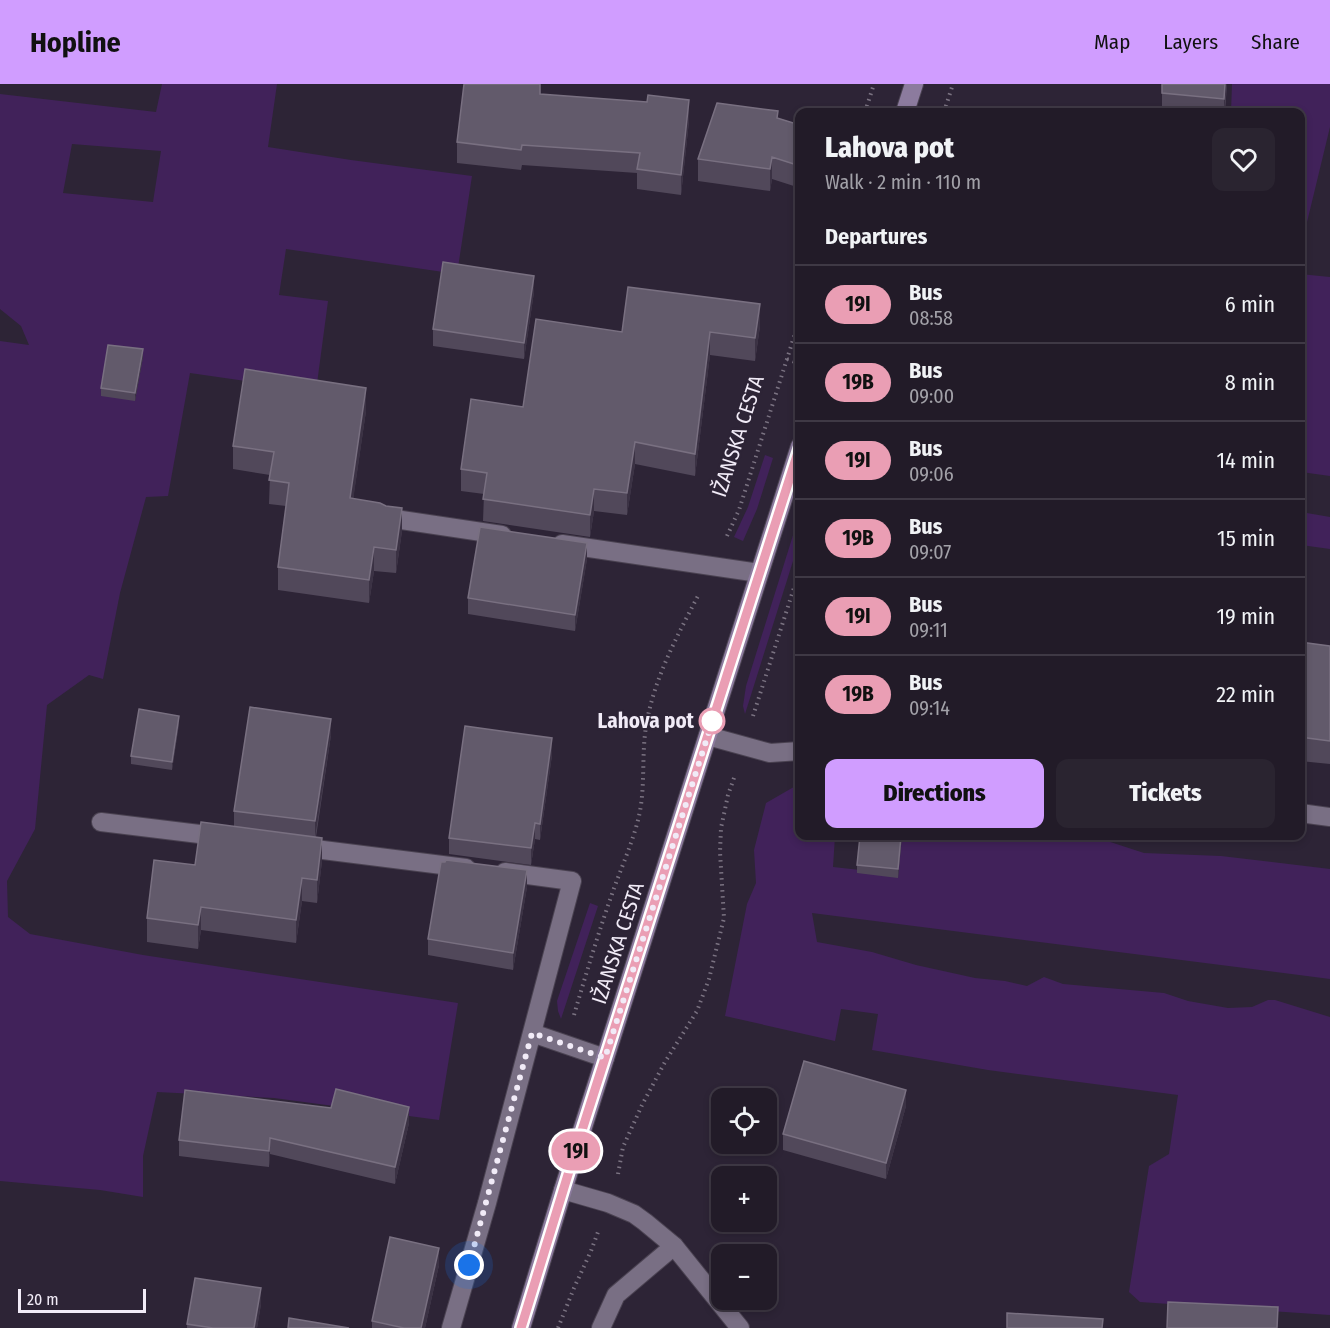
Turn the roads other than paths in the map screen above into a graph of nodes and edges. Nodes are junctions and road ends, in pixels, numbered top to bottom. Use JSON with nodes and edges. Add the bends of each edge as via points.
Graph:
{"nodes":[{"id":1,"x":914,"y":84,"type":"edge"},
{"id":2,"x":906,"y":108,"type":"edge"},
{"id":3,"x":795,"y":461,"type":"edge"},
{"id":4,"x":388,"y":518,"type":"edge"},
{"id":5,"x":516,"y":537,"type":"edge"},
{"id":6,"x":551,"y":542,"type":"edge"},
{"id":7,"x":759,"y":573,"type":"junction"},
{"id":8,"x":708,"y":736,"type":"junction"},
{"id":9,"x":795,"y":751,"type":"edge"},
{"id":10,"x":1305,"y":814,"type":"edge"},
{"id":11,"x":1330,"y":817,"type":"edge"},
{"id":12,"x":101,"y":822,"type":"dead end"},
{"id":13,"x":240,"y":839,"type":"edge"},
{"id":14,"x":286,"y":845,"type":"edge"},
{"id":15,"x":532,"y":1033,"type":"junction"},
{"id":16,"x":605,"y":1058,"type":"junction"},
{"id":17,"x":563,"y":1190,"type":"junction"},
{"id":18,"x":674,"y":1246,"type":"junction"},
{"id":19,"x":451,"y":1328,"type":"edge"},
{"id":20,"x":521,"y":1328,"type":"edge"},
{"id":21,"x":600,"y":1328,"type":"edge"},
{"id":22,"x":740,"y":1328,"type":"edge"}],
"edges":[{"from":1,"to":2,"type":"main road"},
{"from":3,"to":7,"type":"main road","name":"IŽANSKA CESTA"},
{"from":4,"to":5,"type":"street"},
{"from":6,"to":7,"type":"street"},
{"from":7,"to":8,"type":"main road","name":"IŽANSKA CESTA"},
{"from":8,"to":9,"type":"street","via":[[770,753]]},
{"from":8,"to":16,"type":"main road","name":"IŽANSKA CESTA"},
{"from":10,"to":11,"type":"street"},
{"from":12,"to":13,"type":"street"},
{"from":14,"to":15,"type":"street","via":[[572,881]]},
{"from":15,"to":16,"type":"street"},
{"from":15,"to":19,"type":"street"},
{"from":16,"to":17,"type":"main road","name":"IŽANSKA CESTA"},
{"from":17,"to":18,"type":"street","via":[[633,1214]]},
{"from":17,"to":20,"type":"main road","name":"IŽANSKA CESTA"},
{"from":18,"to":21,"type":"street","via":[[616,1295]]},
{"from":18,"to":22,"type":"street"}]}
